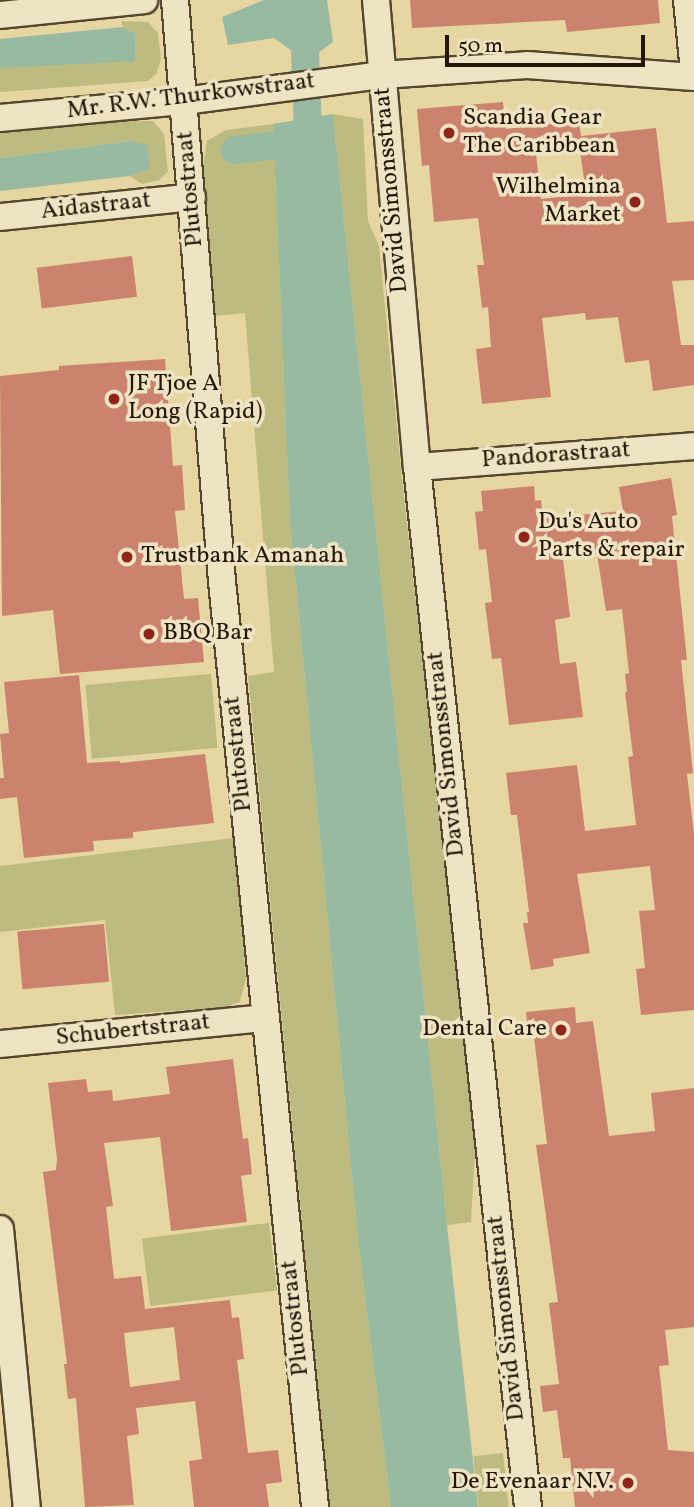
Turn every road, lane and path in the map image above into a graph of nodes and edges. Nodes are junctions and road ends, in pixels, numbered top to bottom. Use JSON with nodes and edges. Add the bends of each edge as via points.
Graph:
{"nodes":[{"id":1,"x":145,"y":0,"type":"edge"},
{"id":2,"x":175,"y":0,"type":"edge"},
{"id":3,"x":376,"y":0,"type":"edge"},
{"id":4,"x":687,"y":0,"type":"edge"},
{"id":5,"x":0,"y":15,"type":"edge"},
{"id":6,"x":694,"y":74,"type":"edge"},
{"id":7,"x":382,"y":75,"type":"junction"},
{"id":8,"x":184,"y":100,"type":"junction"},
{"id":9,"x":0,"y":118,"type":"edge"},
{"id":10,"x":192,"y":197,"type":"junction"},
{"id":11,"x":0,"y":217,"type":"edge"},
{"id":12,"x":694,"y":446,"type":"edge"},
{"id":13,"x":417,"y":467,"type":"junction"},
{"id":14,"x":266,"y":1018,"type":"junction"},
{"id":15,"x":0,"y":1044,"type":"edge"},
{"id":16,"x":0,"y":1229,"type":"edge"},
{"id":17,"x":27,"y":1507,"type":"edge"},
{"id":18,"x":315,"y":1507,"type":"edge"},
{"id":19,"x":527,"y":1507,"type":"edge"}],
"edges":[{"from":1,"to":5,"type":"street"},
{"from":2,"to":8,"type":"street","name":"Plutostraat"},
{"from":3,"to":7,"type":"street","name":"David Simonsstraat"},
{"from":4,"to":6,"type":"street"},
{"from":6,"to":7,"type":"street","name":"Mr. R.W. Thurkowstraat","via":[[527,65]]},
{"from":7,"to":8,"type":"street","name":"Mr. R.W. Thurkowstraat"},
{"from":7,"to":13,"type":"street","name":"David Simonsstraat"},
{"from":8,"to":9,"type":"street","name":"Mr. R.W. Thurkowstraat"},
{"from":8,"to":10,"type":"street","name":"Plutostraat"},
{"from":10,"to":11,"type":"street","name":"Aidastraat"},
{"from":10,"to":14,"type":"street","name":"Plutostraat","via":[[222,581]]},
{"from":12,"to":13,"type":"street","name":"Pandorastraat"},
{"from":13,"to":19,"type":"street","name":"David Simonsstraat"},
{"from":14,"to":15,"type":"street","name":"Schubertstraat"},
{"from":14,"to":18,"type":"street","name":"Plutostraat"},
{"from":16,"to":17,"type":"street"}]}
